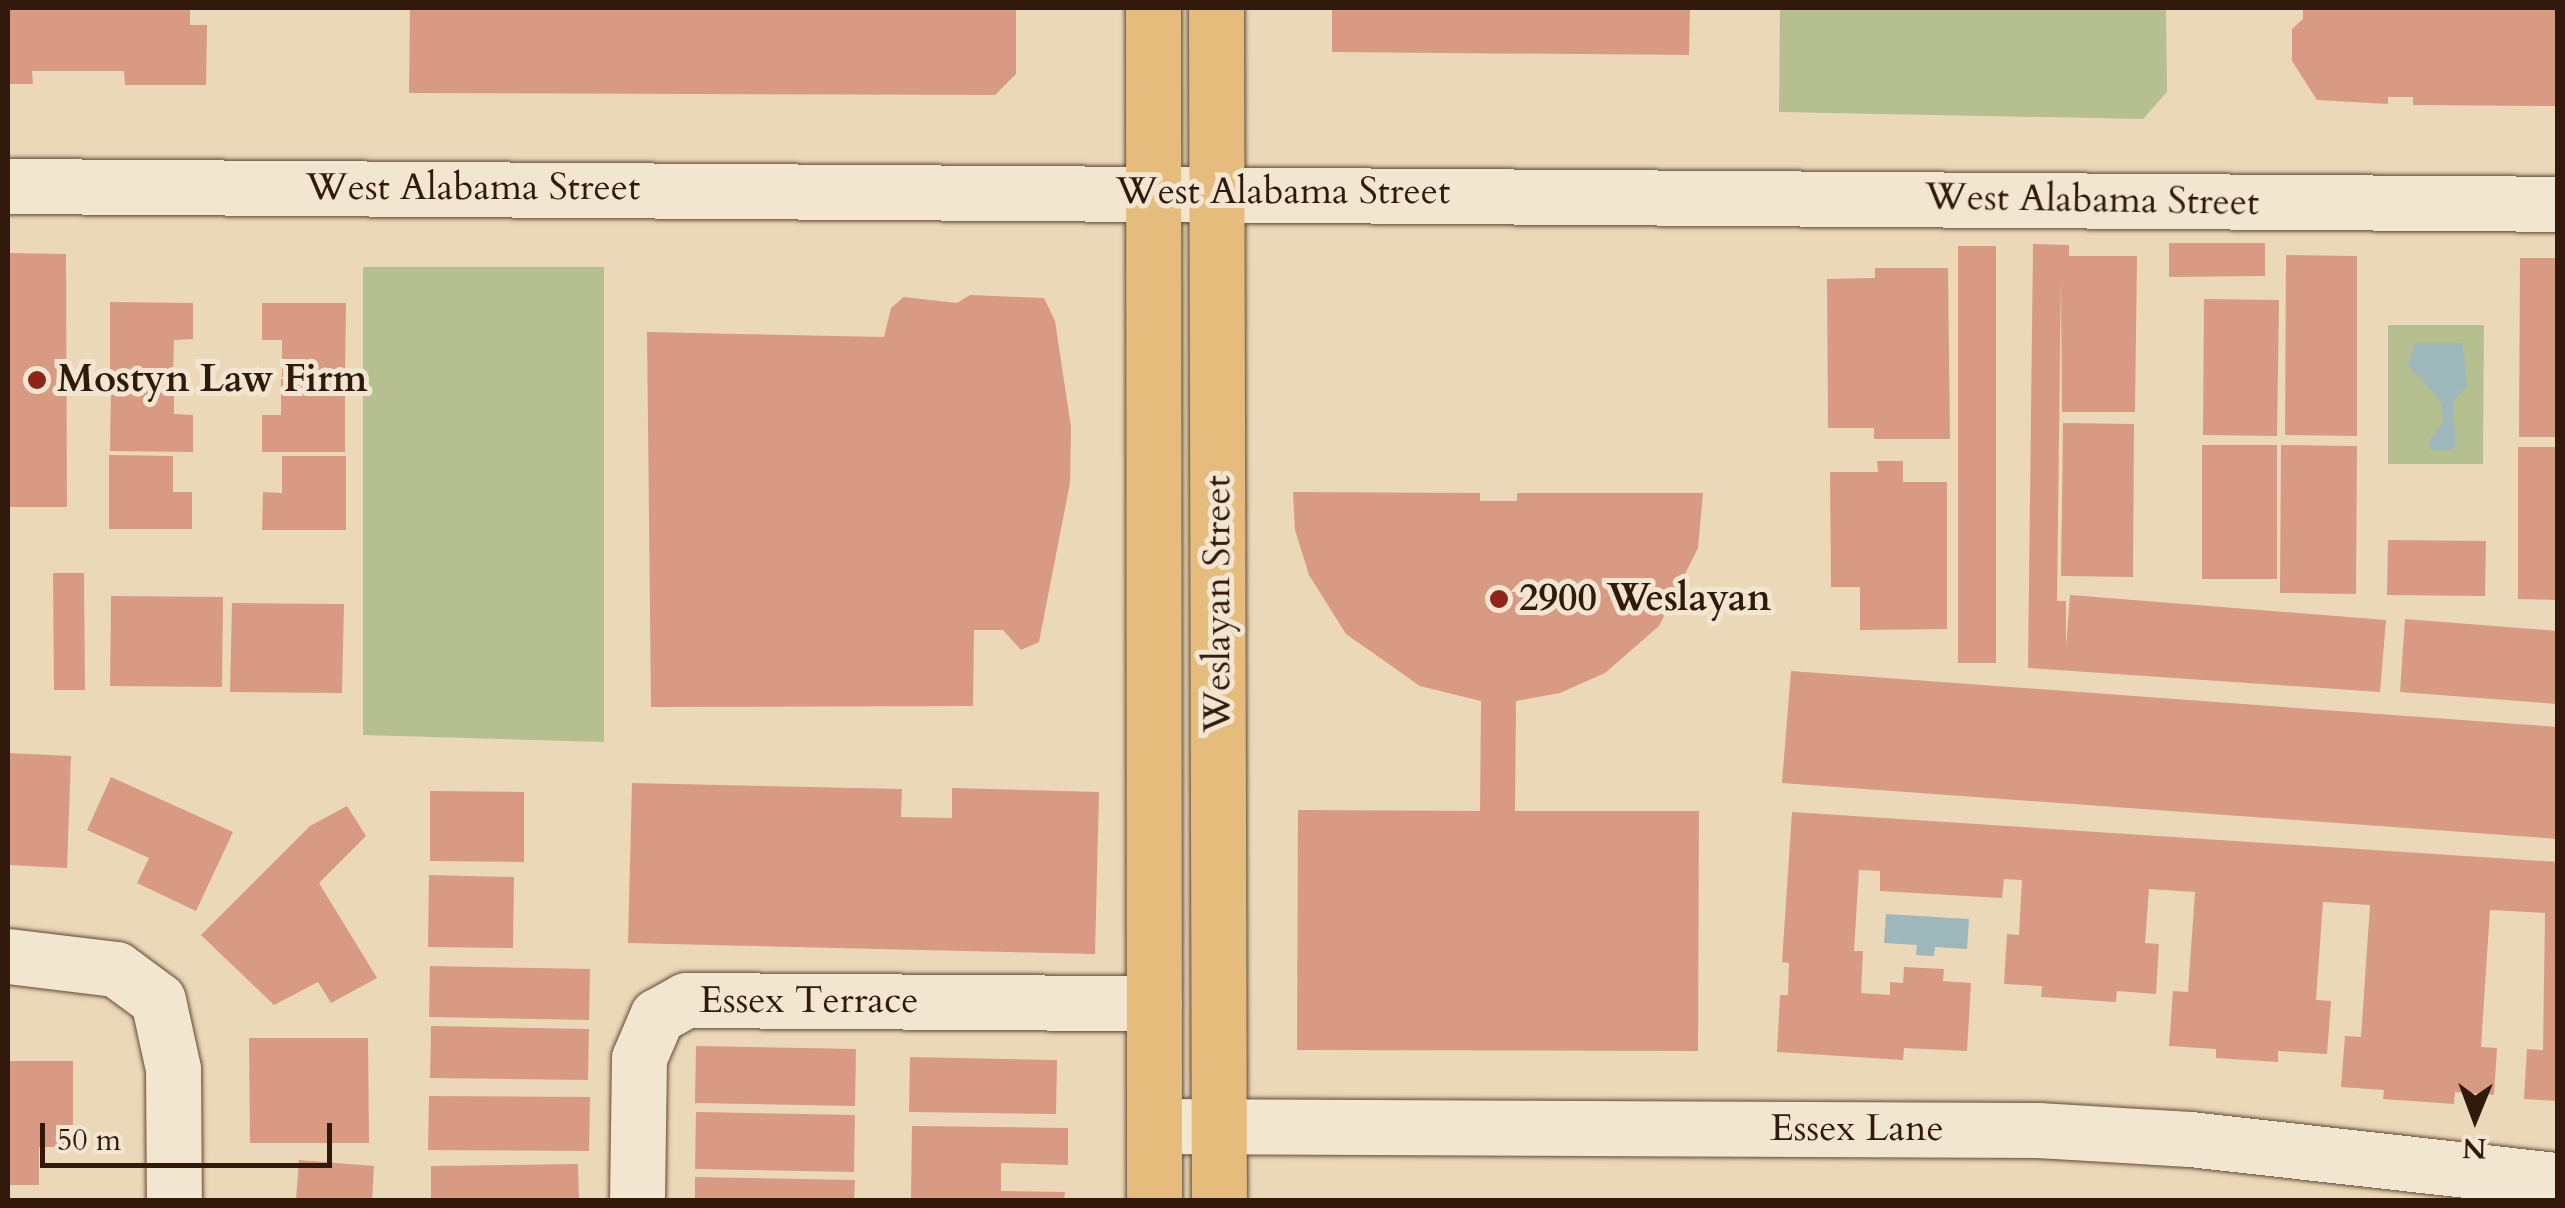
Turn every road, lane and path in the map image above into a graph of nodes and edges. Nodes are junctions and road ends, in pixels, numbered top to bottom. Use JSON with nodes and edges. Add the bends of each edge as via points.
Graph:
{"nodes":[{"id":1,"x":1153,"y":8,"type":"edge"},
{"id":2,"x":1216,"y":8,"type":"edge"},
{"id":3,"x":8,"y":186,"type":"edge"},
{"id":4,"x":1152,"y":191,"type":"junction"},
{"id":5,"x":1217,"y":191,"type":"junction"},
{"id":6,"x":2558,"y":204,"type":"edge"},
{"id":7,"x":8,"y":956,"type":"edge"},
{"id":8,"x":1154,"y":1003,"type":"junction"},
{"id":9,"x":1154,"y":1126,"type":"junction"},
{"id":10,"x":1219,"y":1126,"type":"junction"},
{"id":11,"x":2558,"y":1180,"type":"edge"},
{"id":12,"x":174,"y":1200,"type":"edge"},
{"id":13,"x":637,"y":1200,"type":"edge"},
{"id":14,"x":1154,"y":1200,"type":"edge"},
{"id":15,"x":1219,"y":1200,"type":"edge"}],
"edges":[{"from":1,"to":4,"type":"main road","name":"Weslayan Street"},
{"from":2,"to":5,"type":"main road","name":"Weslayan Street"},
{"from":3,"to":4,"type":"street","name":"West Alabama Street"},
{"from":4,"to":5,"type":"street","name":"West Alabama Street"},
{"from":4,"to":8,"type":"main road","name":"Weslayan Street"},
{"from":5,"to":6,"type":"street","name":"West Alabama Street"},
{"from":5,"to":10,"type":"main road","name":"Weslayan Street"},
{"from":7,"to":12,"type":"street","via":[[116,969],[158,1000],[173,1069]]},
{"from":8,"to":9,"type":"main road","name":"Weslayan Street"},
{"from":8,"to":13,"type":"street","name":"Essex Terrace","via":[[686,1000],[658,1016],[638,1058]]},
{"from":9,"to":10,"type":"street","name":"Essex Lane"},
{"from":9,"to":14,"type":"main road","name":"Weslayan Street"},
{"from":10,"to":11,"type":"street","name":"Essex Lane","via":[[2038,1130],[2190,1139]]},
{"from":10,"to":15,"type":"main road","name":"Weslayan Street"}]}
